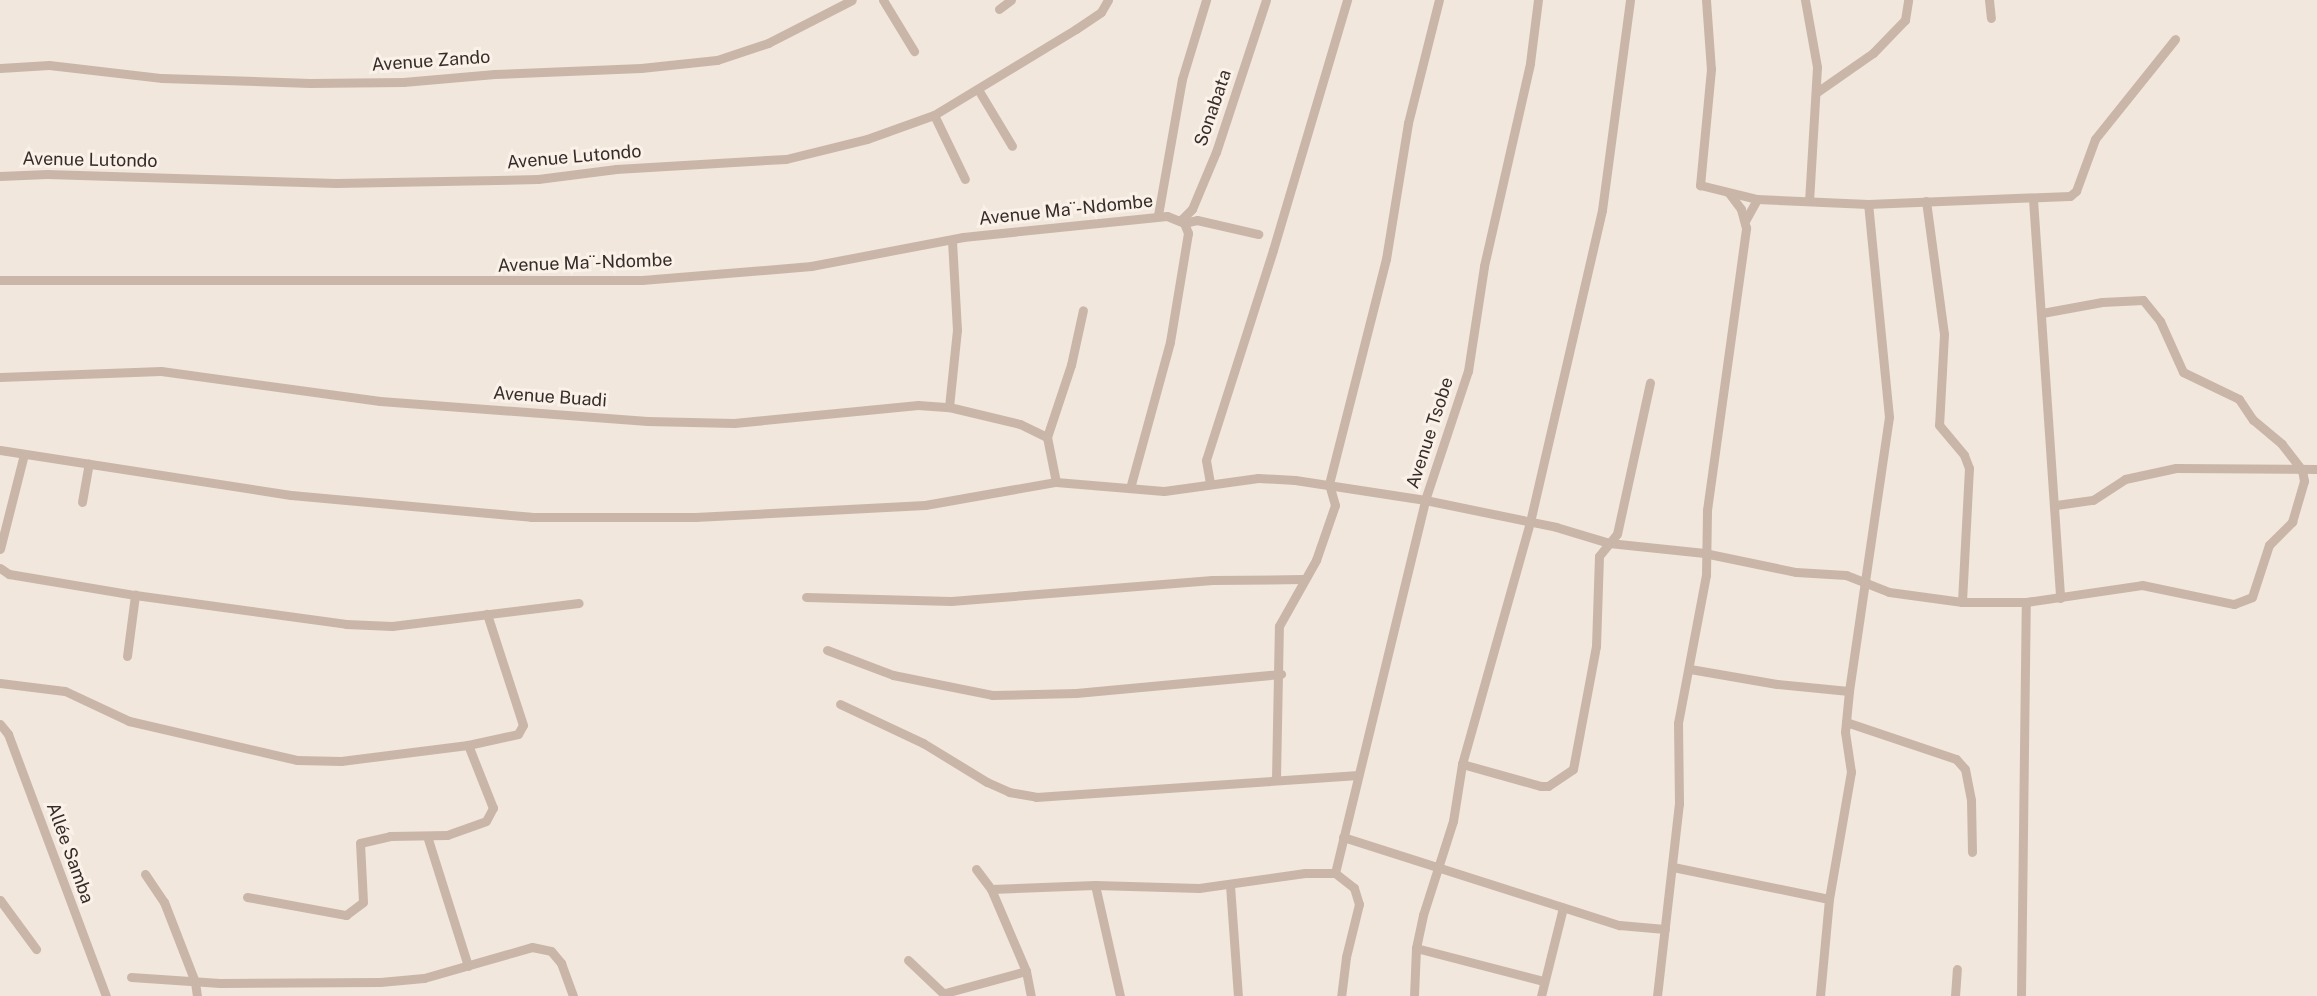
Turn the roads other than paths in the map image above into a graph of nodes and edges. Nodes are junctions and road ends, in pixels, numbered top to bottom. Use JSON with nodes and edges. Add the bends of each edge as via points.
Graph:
{"nodes":[{"id":1,"x":852,"y":0,"type":"edge"},
{"id":2,"x":883,"y":0,"type":"edge"},
{"id":3,"x":1011,"y":0,"type":"edge"},
{"id":4,"x":1108,"y":0,"type":"edge"},
{"id":5,"x":1206,"y":0,"type":"edge"},
{"id":6,"x":1266,"y":0,"type":"edge"},
{"id":7,"x":1347,"y":0,"type":"edge"},
{"id":8,"x":1439,"y":0,"type":"edge"},
{"id":9,"x":1538,"y":0,"type":"edge"},
{"id":10,"x":1630,"y":0,"type":"edge"},
{"id":11,"x":1706,"y":0,"type":"edge"},
{"id":12,"x":1804,"y":0,"type":"edge"},
{"id":13,"x":1908,"y":0,"type":"edge"},
{"id":14,"x":1989,"y":0,"type":"edge"},
{"id":15,"x":999,"y":9,"type":"dead end"},
{"id":16,"x":1991,"y":18,"type":"dead end"},
{"id":17,"x":2175,"y":39,"type":"dead end"},
{"id":18,"x":914,"y":51,"type":"dead end"},
{"id":19,"x":0,"y":68,"type":"edge"},
{"id":20,"x":979,"y":91,"type":"junction"},
{"id":21,"x":1817,"y":92,"type":"junction"},
{"id":22,"x":934,"y":116,"type":"junction"},
{"id":23,"x":1012,"y":146,"type":"dead end"},
{"id":24,"x":0,"y":176,"type":"edge"},
{"id":25,"x":965,"y":179,"type":"dead end"},
{"id":26,"x":1729,"y":193,"type":"junction"},
{"id":27,"x":1757,"y":199,"type":"junction"},
{"id":28,"x":2033,"y":199,"type":"junction"},
{"id":29,"x":1809,"y":201,"type":"junction"},
{"id":30,"x":1926,"y":201,"type":"junction"},
{"id":31,"x":1868,"y":204,"type":"junction"},
{"id":32,"x":1163,"y":216,"type":"junction"},
{"id":33,"x":1745,"y":221,"type":"junction"},
{"id":34,"x":1182,"y":222,"type":"junction"},
{"id":35,"x":1258,"y":234,"type":"dead end"},
{"id":36,"x":952,"y":240,"type":"junction"},
{"id":37,"x":0,"y":280,"type":"edge"},
{"id":38,"x":1083,"y":310,"type":"dead end"},
{"id":39,"x":2042,"y":313,"type":"junction"},
{"id":40,"x":0,"y":377,"type":"edge"},
{"id":41,"x":1650,"y":383,"type":"dead end"},
{"id":42,"x":949,"y":407,"type":"junction"},
{"id":43,"x":1047,"y":437,"type":"junction"},
{"id":44,"x":0,"y":450,"type":"edge"},
{"id":45,"x":24,"y":454,"type":"junction"},
{"id":46,"x":89,"y":464,"type":"junction"},
{"id":47,"x":2302,"y":470,"type":"junction"},
{"id":48,"x":2317,"y":470,"type":"edge"},
{"id":49,"x":1056,"y":482,"type":"junction"},
{"id":50,"x":1210,"y":483,"type":"junction"},
{"id":51,"x":1329,"y":484,"type":"junction"},
{"id":52,"x":1130,"y":488,"type":"junction"},
{"id":53,"x":1425,"y":500,"type":"junction"},
{"id":54,"x":82,"y":502,"type":"dead end"},
{"id":55,"x":2056,"y":505,"type":"junction"},
{"id":56,"x":1530,"y":522,"type":"junction"},
{"id":57,"x":1609,"y":543,"type":"junction"},
{"id":58,"x":0,"y":549,"type":"edge"},
{"id":59,"x":1704,"y":553,"type":"junction"},
{"id":60,"x":0,"y":568,"type":"edge"},
{"id":61,"x":1303,"y":579,"type":"junction"},
{"id":62,"x":1863,"y":582,"type":"junction"},
{"id":63,"x":135,"y":595,"type":"junction"},
{"id":64,"x":806,"y":597,"type":"dead end"},
{"id":65,"x":2060,"y":598,"type":"junction"},
{"id":66,"x":1962,"y":602,"type":"junction"},
{"id":67,"x":2026,"y":602,"type":"junction"},
{"id":68,"x":579,"y":603,"type":"dead end"},
{"id":69,"x":487,"y":614,"type":"junction"},
{"id":70,"x":827,"y":650,"type":"dead end"},
{"id":71,"x":127,"y":656,"type":"dead end"},
{"id":72,"x":1690,"y":669,"type":"junction"},
{"id":73,"x":1281,"y":674,"type":"junction"},
{"id":74,"x":0,"y":683,"type":"edge"},
{"id":75,"x":1849,"y":691,"type":"junction"},
{"id":76,"x":840,"y":704,"type":"dead end"},
{"id":77,"x":1846,"y":722,"type":"junction"},
{"id":78,"x":0,"y":724,"type":"edge"},
{"id":79,"x":468,"y":744,"type":"junction"},
{"id":80,"x":1462,"y":764,"type":"junction"},
{"id":81,"x":1358,"y":774,"type":"junction"},
{"id":82,"x":1276,"y":778,"type":"junction"},
{"id":83,"x":1343,"y":837,"type":"junction"},
{"id":84,"x":428,"y":838,"type":"junction"},
{"id":85,"x":1972,"y":852,"type":"dead end"},
{"id":86,"x":1673,"y":867,"type":"junction"},
{"id":87,"x":1439,"y":868,"type":"junction"},
{"id":88,"x":976,"y":869,"type":"dead end"},
{"id":89,"x":1335,"y":873,"type":"junction"},
{"id":90,"x":145,"y":874,"type":"dead end"},
{"id":91,"x":1095,"y":885,"type":"junction"},
{"id":92,"x":1230,"y":885,"type":"junction"},
{"id":93,"x":991,"y":890,"type":"junction"},
{"id":94,"x":247,"y":897,"type":"dead end"},
{"id":95,"x":1829,"y":899,"type":"junction"},
{"id":96,"x":0,"y":900,"type":"edge"},
{"id":97,"x":1563,"y":908,"type":"junction"},
{"id":98,"x":1665,"y":929,"type":"junction"},
{"id":99,"x":1416,"y":948,"type":"junction"},
{"id":100,"x":36,"y":949,"type":"dead end"},
{"id":101,"x":908,"y":960,"type":"dead end"},
{"id":102,"x":468,"y":966,"type":"junction"},
{"id":103,"x":1957,"y":969,"type":"dead end"},
{"id":104,"x":1026,"y":971,"type":"junction"},
{"id":105,"x":131,"y":977,"type":"dead end"},
{"id":106,"x":1544,"y":981,"type":"junction"},
{"id":107,"x":195,"y":982,"type":"junction"},
{"id":108,"x":946,"y":994,"type":"edge"},
{"id":109,"x":106,"y":996,"type":"edge"},
{"id":110,"x":197,"y":996,"type":"edge"},
{"id":111,"x":573,"y":996,"type":"edge"},
{"id":112,"x":1031,"y":996,"type":"edge"},
{"id":113,"x":1120,"y":996,"type":"edge"},
{"id":114,"x":1238,"y":996,"type":"edge"},
{"id":115,"x":1341,"y":996,"type":"edge"},
{"id":116,"x":1414,"y":996,"type":"edge"},
{"id":117,"x":1541,"y":996,"type":"edge"},
{"id":118,"x":1657,"y":996,"type":"edge"},
{"id":119,"x":1820,"y":996,"type":"edge"},
{"id":120,"x":1955,"y":996,"type":"edge"},
{"id":121,"x":2021,"y":996,"type":"edge"}],
"edges":[{"from":1,"to":19,"type":"street","name":"Avenue Zando","via":[[768,43],[717,60],[641,68],[403,82],[310,83],[162,78],[49,64]]},
{"from":2,"to":18,"type":"street"},
{"from":3,"to":15,"type":"street"},
{"from":4,"to":20,"type":"street","name":"Avenue Lutondo","via":[[1101,12]]},
{"from":5,"to":32,"type":"street","via":[[1182,79]]},
{"from":6,"to":34,"type":"street","name":"Sonabata","via":[[1216,152],[1192,209]]},
{"from":7,"to":50,"type":"street","via":[[1206,460]]},
{"from":8,"to":51,"type":"street","via":[[1408,123],[1386,259]]},
{"from":9,"to":53,"type":"street","name":"Avenue Tsobe","via":[[1524,96],[1484,266],[1468,371]]},
{"from":10,"to":56,"type":"street","via":[[1602,210]]},
{"from":11,"to":26,"type":"street","via":[[1711,69],[1700,185]]},
{"from":12,"to":21,"type":"street","via":[[1817,67]]},
{"from":13,"to":21,"type":"street","via":[[1905,20],[1873,53]]},
{"from":14,"to":16,"type":"street"},
{"from":17,"to":28,"type":"street","via":[[2095,139],[2076,191],[2062,197]]},
{"from":20,"to":22,"type":"street","name":"Avenue Lutondo"},
{"from":20,"to":23,"type":"street"},
{"from":21,"to":29,"type":"street"},
{"from":22,"to":24,"type":"street","name":"Avenue Lutondo","via":[[867,139],[786,159],[616,169],[537,179],[336,183]]},
{"from":22,"to":25,"type":"street"},
{"from":26,"to":27,"type":"street"},
{"from":26,"to":33,"type":"street"},
{"from":27,"to":29,"type":"street"},
{"from":27,"to":33,"type":"street"},
{"from":28,"to":30,"type":"street"},
{"from":28,"to":39,"type":"street"},
{"from":29,"to":31,"type":"street"},
{"from":30,"to":31,"type":"street"},
{"from":30,"to":66,"type":"street","via":[[1944,334],[1939,425],[1964,455],[1968,468]]},
{"from":31,"to":62,"type":"street","via":[[1889,417]]},
{"from":32,"to":34,"type":"street"},
{"from":32,"to":36,"type":"street","name":"Avenue Ma¨-Ndombe"},
{"from":33,"to":59,"type":"street"},
{"from":34,"to":35,"type":"street","via":[[1197,220]]},
{"from":34,"to":52,"type":"street","via":[[1188,233],[1170,342]]},
{"from":36,"to":37,"type":"street","name":"Avenue Ma¨-Ndombe","via":[[811,266],[642,280]]},
{"from":36,"to":42,"type":"street","via":[[957,330]]},
{"from":38,"to":43,"type":"street","via":[[1071,365]]},
{"from":39,"to":47,"type":"street","via":[[2132,298],[2143,300],[2160,321],[2183,372],[2239,399],[2253,420],[2282,444]]},
{"from":39,"to":55,"type":"street","via":[[2040,351]]},
{"from":40,"to":42,"type":"street","name":"Avenue Buadi","via":[[161,371],[380,401],[647,421],[734,423],[918,405]]},
{"from":41,"to":57,"type":"street","via":[[1617,534]]},
{"from":42,"to":43,"type":"street","name":"Avenue Buadi","via":[[1020,424]]},
{"from":43,"to":49,"type":"street"},
{"from":44,"to":45,"type":"street"},
{"from":45,"to":46,"type":"street"},
{"from":45,"to":58,"type":"street"},
{"from":46,"to":49,"type":"street","via":[[291,495],[531,517],[695,517],[926,505]]},
{"from":46,"to":54,"type":"street"},
{"from":47,"to":48,"type":"street"},
{"from":47,"to":55,"type":"street","via":[[2196,467],[2156,471],[2125,479],[2093,500]]},
{"from":47,"to":65,"type":"street","via":[[2304,481],[2292,522],[2269,545],[2258,568],[2255,592],[2247,601],[2232,604],[2152,585],[2087,591]]},
{"from":49,"to":52,"type":"street"},
{"from":50,"to":51,"type":"street","via":[[1258,478]]},
{"from":50,"to":52,"type":"street","via":[[1164,491]]},
{"from":51,"to":53,"type":"street"},
{"from":51,"to":61,"type":"street","via":[[1335,505],[1316,560]]},
{"from":53,"to":56,"type":"street"},
{"from":53,"to":81,"type":"street","name":"Avenue Tsobe"},
{"from":55,"to":65,"type":"street"},
{"from":56,"to":57,"type":"street"},
{"from":56,"to":80,"type":"street"},
{"from":57,"to":59,"type":"street"},
{"from":57,"to":80,"type":"street","via":[[1599,556],[1596,646],[1573,769],[1548,786],[1541,786]]},
{"from":59,"to":62,"type":"street","via":[[1797,572],[1846,574]]},
{"from":59,"to":72,"type":"street","via":[[1706,575]]},
{"from":60,"to":63,"type":"street","via":[[9,574]]},
{"from":61,"to":64,"type":"street","via":[[1212,580],[951,601]]},
{"from":61,"to":73,"type":"street","via":[[1279,626]]},
{"from":62,"to":66,"type":"street","via":[[1889,592]]},
{"from":62,"to":75,"type":"street"},
{"from":63,"to":69,"type":"street","via":[[392,626]]},
{"from":63,"to":71,"type":"street"},
{"from":65,"to":67,"type":"street"},
{"from":66,"to":67,"type":"street"},
{"from":67,"to":121,"type":"street"},
{"from":68,"to":69,"type":"street"},
{"from":69,"to":79,"type":"street","via":[[524,724],[518,734]]},
{"from":70,"to":73,"type":"street","via":[[893,675],[992,695],[1076,693]]},
{"from":72,"to":75,"type":"street"},
{"from":72,"to":86,"type":"street","via":[[1678,723],[1679,804]]},
{"from":73,"to":82,"type":"street"},
{"from":74,"to":79,"type":"street","via":[[65,691],[129,721],[297,759],[341,761]]},
{"from":75,"to":77,"type":"street"},
{"from":76,"to":82,"type":"street","via":[[922,743],[987,782],[1009,792],[1036,797],[1152,791]]},
{"from":77,"to":85,"type":"street","via":[[1956,759],[1965,769],[1971,800]]},
{"from":77,"to":95,"type":"street","via":[[1851,772]]},
{"from":78,"to":109,"type":"street","name":"Allée Samba","via":[[8,734]]},
{"from":79,"to":84,"type":"street","via":[[493,812],[486,821]]},
{"from":80,"to":87,"type":"street","via":[[1453,821]]},
{"from":81,"to":82,"type":"street"},
{"from":81,"to":83,"type":"street","name":"Avenue Tsobe"},
{"from":83,"to":87,"type":"street"},
{"from":83,"to":89,"type":"street","name":"Avenue Tsobe"},
{"from":84,"to":94,"type":"street","via":[[390,836],[358,845],[363,902],[359,909],[346,915]]},
{"from":84,"to":102,"type":"street"},
{"from":86,"to":95,"type":"street"},
{"from":86,"to":98,"type":"street"},
{"from":87,"to":97,"type":"street"},
{"from":87,"to":99,"type":"street"},
{"from":88,"to":93,"type":"street"},
{"from":89,"to":92,"type":"street","via":[[1305,873]]},
{"from":89,"to":115,"type":"street","via":[[1354,888],[1359,904]]},
{"from":90,"to":107,"type":"street","via":[[165,902]]},
{"from":91,"to":92,"type":"street"},
{"from":91,"to":93,"type":"street"},
{"from":91,"to":113,"type":"street"},
{"from":92,"to":114,"type":"street"},
{"from":93,"to":104,"type":"street"},
{"from":95,"to":119,"type":"street"},
{"from":96,"to":100,"type":"street"},
{"from":97,"to":98,"type":"street","via":[[1618,925]]},
{"from":97,"to":106,"type":"street"},
{"from":98,"to":118,"type":"street"},
{"from":99,"to":106,"type":"street"},
{"from":99,"to":116,"type":"street"},
{"from":101,"to":108,"type":"street"},
{"from":102,"to":107,"type":"street","via":[[424,978],[380,981]]},
{"from":102,"to":111,"type":"street","via":[[532,947],[542,948],[551,951],[561,963]]},
{"from":103,"to":120,"type":"street"},
{"from":104,"to":108,"type":"street"},
{"from":104,"to":112,"type":"street"},
{"from":105,"to":107,"type":"street"},
{"from":106,"to":117,"type":"street"},
{"from":107,"to":110,"type":"street"}]}
